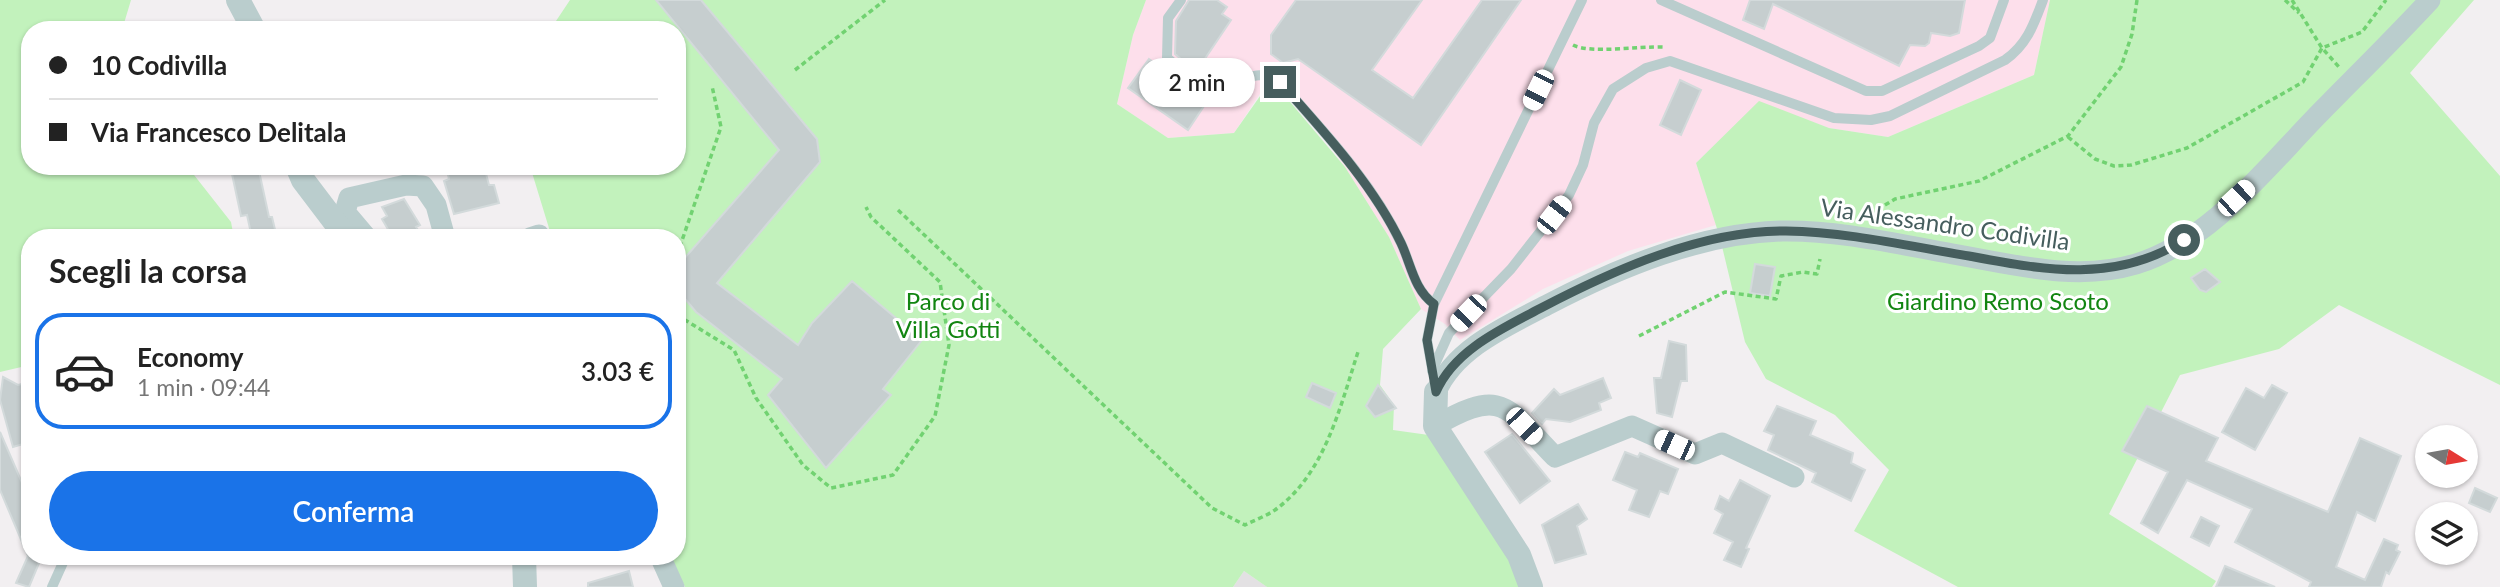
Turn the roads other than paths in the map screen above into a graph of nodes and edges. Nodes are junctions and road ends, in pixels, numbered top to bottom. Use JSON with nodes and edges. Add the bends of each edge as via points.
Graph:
{"nodes":[{"id":1,"x":237,"y":0,"type":"edge"},
{"id":2,"x":1181,"y":0,"type":"edge"},
{"id":3,"x":1582,"y":0,"type":"edge"},
{"id":4,"x":1661,"y":0,"type":"edge"},
{"id":5,"x":2004,"y":0,"type":"edge"},
{"id":6,"x":2043,"y":0,"type":"edge"},
{"id":7,"x":2430,"y":0,"type":"edge"},
{"id":8,"x":249,"y":21,"type":"edge"},
{"id":9,"x":301,"y":175,"type":"edge"},
{"id":10,"x":340,"y":229,"type":"edge"},
{"id":11,"x":359,"y":229,"type":"edge"},
{"id":12,"x":443,"y":229,"type":"edge"},
{"id":13,"x":1434,"y":304,"type":"junction"},
{"id":14,"x":1434,"y":382,"type":"junction"},
{"id":15,"x":1435,"y":426,"type":"junction"},
{"id":16,"x":1794,"y":477,"type":"dead end"},
{"id":17,"x":62,"y":565,"type":"edge"},
{"id":18,"x":523,"y":565,"type":"edge"},
{"id":19,"x":664,"y":565,"type":"edge"},
{"id":20,"x":52,"y":587,"type":"edge"},
{"id":21,"x":524,"y":587,"type":"edge"},
{"id":22,"x":674,"y":587,"type":"edge"},
{"id":23,"x":1531,"y":587,"type":"edge"}],
"edges":[{"from":1,"to":8,"type":"street"},
{"from":2,"to":13,"type":"lane","via":[[1168,18],[1167,58],[1204,87],[1218,88],[1255,74],[1280,82],[1371,191],[1401,244],[1414,279]]},
{"from":3,"to":13,"type":"lane"},
{"from":4,"to":5,"type":"lane","via":[[1866,91],[1881,91],[1979,46],[1990,38]]},
{"from":6,"to":14,"type":"lane","via":[[2028,37],[2006,60],[1890,116],[1871,120],[1819,114],[1670,61],[1628,78],[1602,104],[1569,195],[1511,269],[1449,333]]},
{"from":7,"to":14,"type":"street","name":"Via Alessandro Codivilla","via":[[2263,172],[2206,224],[2136,264],[2104,270],[2038,269],[1852,236],[1784,231],[1714,239],[1569,293],[1497,332]]},
{"from":9,"to":10,"type":"street"},
{"from":11,"to":12,"type":"street","via":[[345,212],[349,198],[406,185],[423,186],[436,205]]},
{"from":13,"to":14,"type":"lane","via":[[1427,340]]},
{"from":14,"to":15,"type":"street"},
{"from":15,"to":16,"type":"street","via":[[1486,403],[1497,404],[1509,410],[1555,457],[1632,426],[1695,454],[1722,443]]},
{"from":15,"to":23,"type":"street","via":[[1519,555]]},
{"from":17,"to":20,"type":"lane"},
{"from":18,"to":21,"type":"street"},
{"from":19,"to":22,"type":"street"}]}
